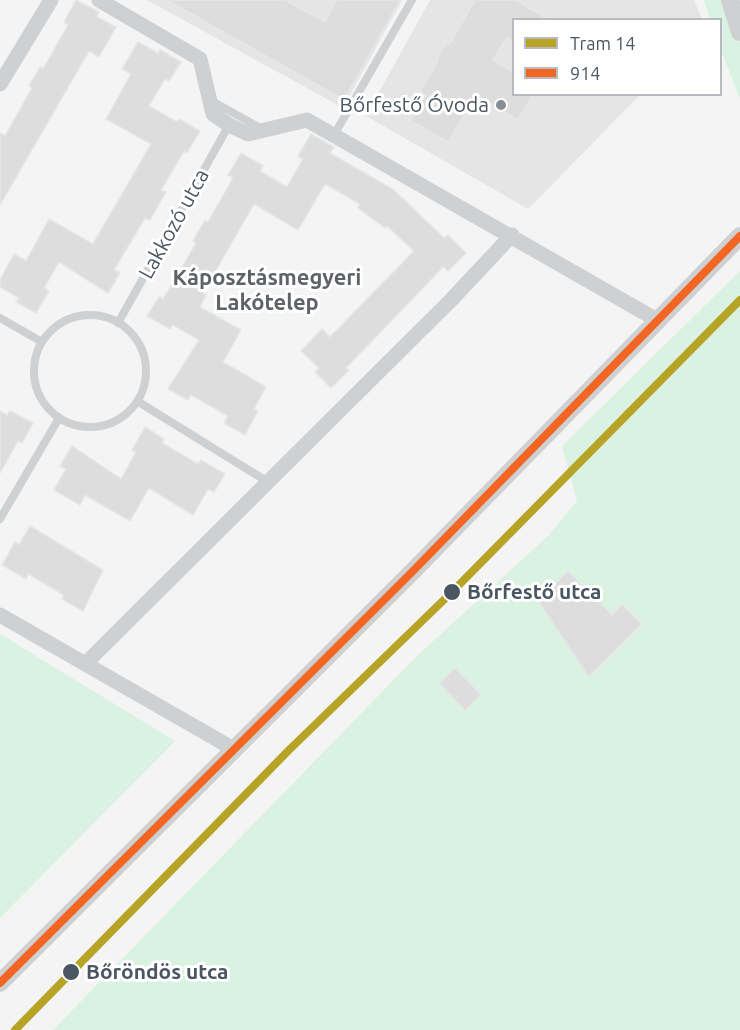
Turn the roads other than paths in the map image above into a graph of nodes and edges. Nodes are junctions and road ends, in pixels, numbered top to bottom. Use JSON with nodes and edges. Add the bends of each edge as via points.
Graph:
{"nodes":[{"id":1,"x":51,"y":0,"type":"edge"},
{"id":2,"x":99,"y":0,"type":"edge"},
{"id":3,"x":412,"y":0,"type":"edge"},
{"id":4,"x":729,"y":0,"type":"edge"},
{"id":5,"x":740,"y":32,"type":"edge"},
{"id":6,"x":0,"y":84,"type":"edge"},
{"id":7,"x":210,"y":100,"type":"junction"},
{"id":8,"x":229,"y":125,"type":"junction"},
{"id":9,"x":263,"y":130,"type":"junction"},
{"id":10,"x":334,"y":135,"type":"junction"},
{"id":11,"x":512,"y":235,"type":"junction"},
{"id":12,"x":740,"y":236,"type":"edge"},
{"id":13,"x":0,"y":318,"type":"edge"},
{"id":14,"x":657,"y":320,"type":"junction"},
{"id":15,"x":118,"y":322,"type":"junction"},
{"id":16,"x":42,"y":342,"type":"junction"},
{"id":17,"x":137,"y":401,"type":"junction"},
{"id":18,"x":59,"y":418,"type":"junction"},
{"id":19,"x":268,"y":482,"type":"junction"},
{"id":20,"x":0,"y":519,"type":"edge"},
{"id":21,"x":0,"y":615,"type":"edge"},
{"id":22,"x":85,"y":664,"type":"junction"},
{"id":23,"x":232,"y":748,"type":"junction"},
{"id":24,"x":0,"y":983,"type":"edge"}],
"edges":[{"from":1,"to":6,"type":"street"},
{"from":2,"to":7,"type":"street","via":[[200,59]]},
{"from":3,"to":10,"type":"lane"},
{"from":4,"to":5,"type":"street"},
{"from":7,"to":8,"type":"street","via":[[213,114]]},
{"from":7,"to":9,"type":"lane"},
{"from":8,"to":9,"type":"street","via":[[248,134]]},
{"from":8,"to":15,"type":"lane","name":"Lakkozó utca"},
{"from":9,"to":10,"type":"street","via":[[307,120]]},
{"from":10,"to":11,"type":"street"},
{"from":11,"to":14,"type":"street"},
{"from":11,"to":19,"type":"street"},
{"from":12,"to":14,"type":"street"},
{"from":13,"to":16,"type":"lane"},
{"from":14,"to":23,"type":"street","via":[[412,572]]},
{"from":15,"to":16,"type":"lane","via":[[103,316],[75,317],[50,331]]},
{"from":15,"to":17,"type":"lane","via":[[131,333],[145,360],[143,389]]},
{"from":16,"to":18,"type":"lane","via":[[34,366],[34,381]]},
{"from":17,"to":18,"type":"lane","via":[[125,414],[102,425],[72,424]]},
{"from":17,"to":19,"type":"lane"},
{"from":18,"to":20,"type":"lane"},
{"from":19,"to":22,"type":"street"},
{"from":21,"to":22,"type":"street"},
{"from":22,"to":23,"type":"street"},
{"from":23,"to":24,"type":"street"}]}
